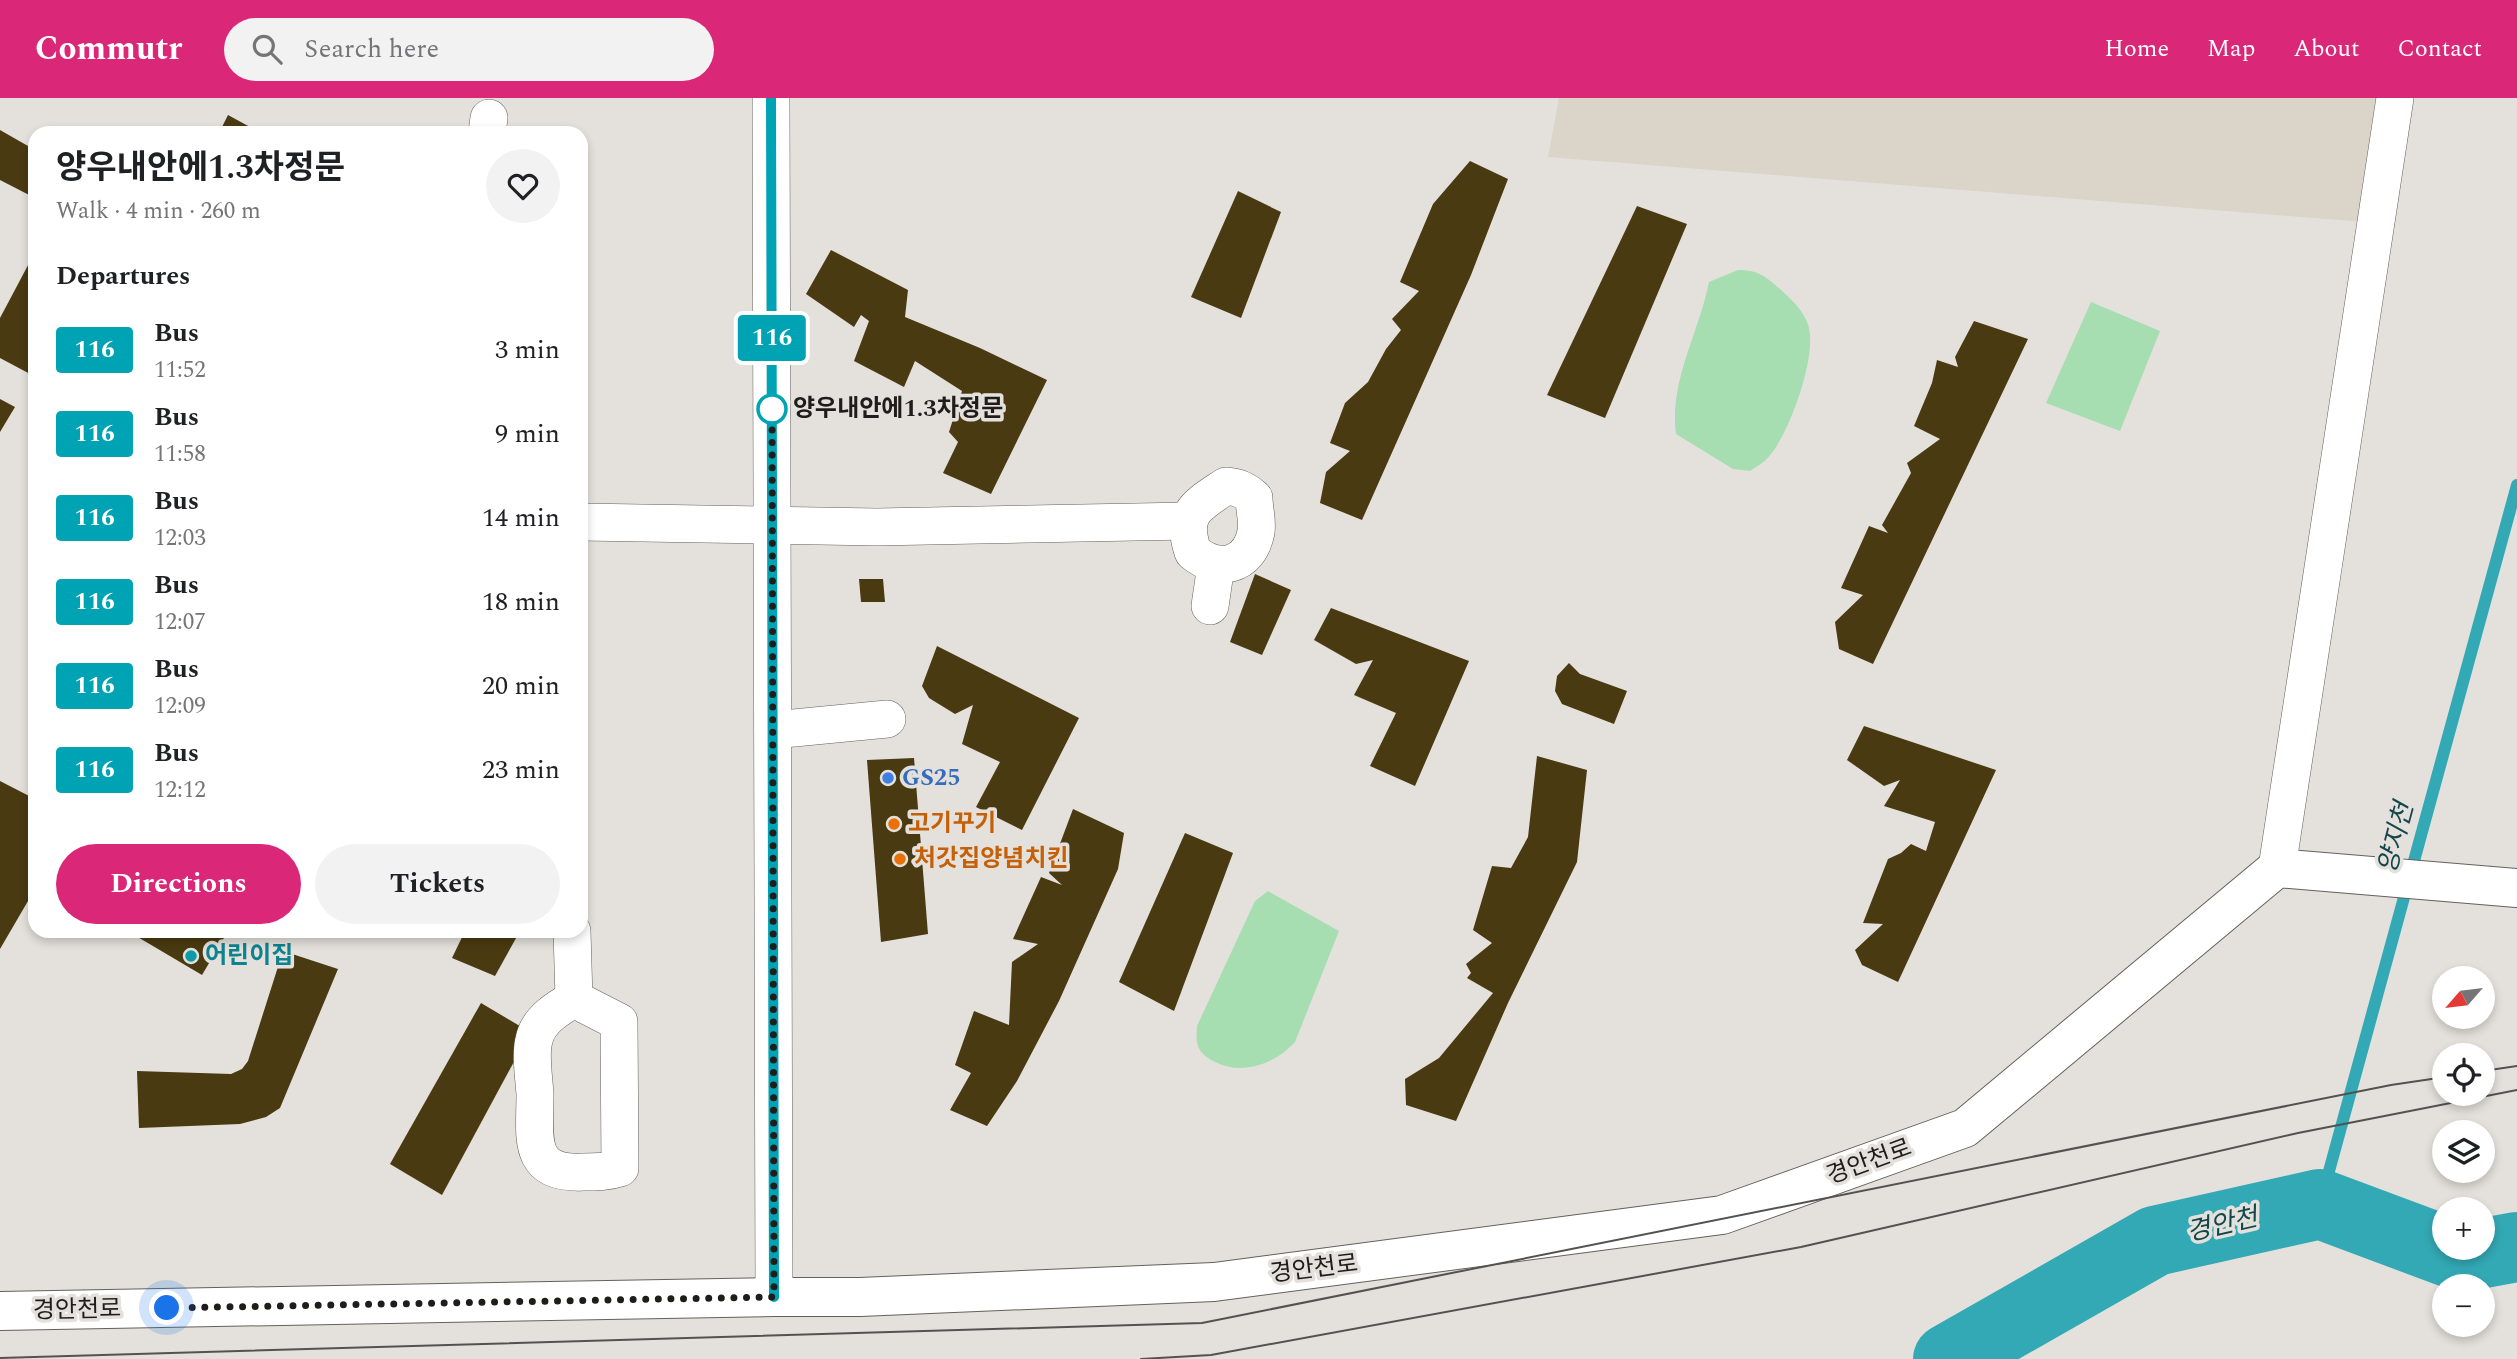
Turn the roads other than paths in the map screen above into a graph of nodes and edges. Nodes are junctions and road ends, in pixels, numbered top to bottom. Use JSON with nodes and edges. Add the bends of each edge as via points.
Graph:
{"nodes":[{"id":1,"x":771,"y":98,"type":"edge"},
{"id":2,"x":2395,"y":98,"type":"edge"},
{"id":3,"x":1188,"y":521,"type":"junction"},
{"id":4,"x":588,"y":522,"type":"edge"},
{"id":5,"x":772,"y":524,"type":"junction"},
{"id":6,"x":1216,"y":565,"type":"junction"},
{"id":7,"x":1210,"y":607,"type":"dead end"},
{"id":8,"x":887,"y":719,"type":"dead end"},
{"id":9,"x":773,"y":730,"type":"junction"},
{"id":10,"x":2277,"y":868,"type":"junction"},
{"id":11,"x":2517,"y":888,"type":"edge"},
{"id":12,"x":572,"y":938,"type":"edge"},
{"id":13,"x":574,"y":999,"type":"dead end"},
{"id":14,"x":774,"y":1297,"type":"junction"},
{"id":15,"x":0,"y":1311,"type":"edge"}],
"edges":[{"from":1,"to":5,"type":"street"},
{"from":2,"to":10,"type":"street"},
{"from":3,"to":5,"type":"street","via":[[877,527]]},
{"from":3,"to":6,"type":"street","via":[[1193,552]]},
{"from":3,"to":6,"type":"street","via":[[1228,473],[1236,486],[1254,498],[1252,543],[1235,562]]},
{"from":4,"to":5,"type":"street"},
{"from":5,"to":9,"type":"street"},
{"from":6,"to":7,"type":"street"},
{"from":8,"to":9,"type":"street"},
{"from":9,"to":14,"type":"street"},
{"from":10,"to":11,"type":"main road"},
{"from":10,"to":14,"type":"main road","name":"경안천로","via":[[1965,1128],[1722,1215],[1214,1282]]},
{"from":12,"to":13,"type":"street"},
{"from":14,"to":15,"type":"main road","name":"경안천로"}]}
